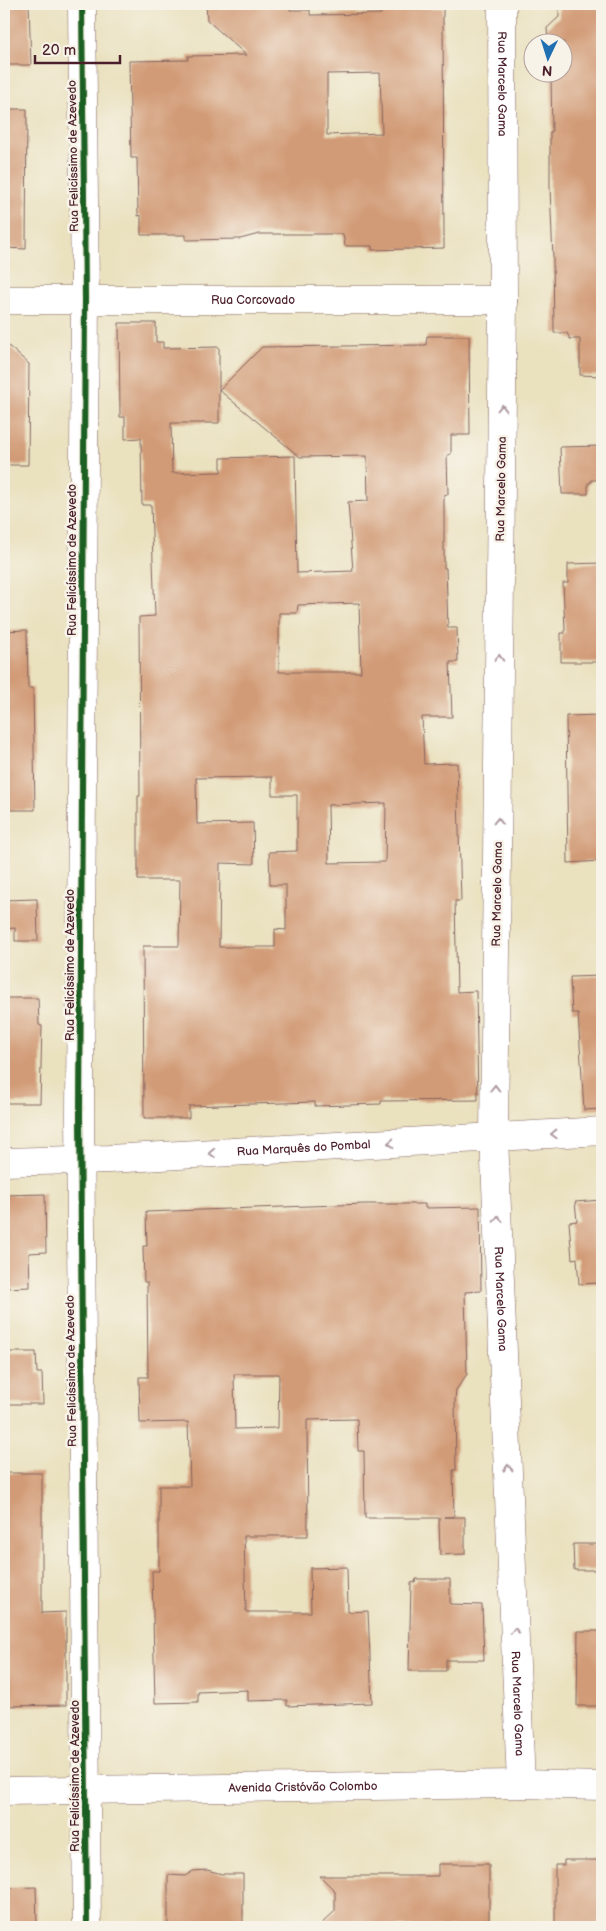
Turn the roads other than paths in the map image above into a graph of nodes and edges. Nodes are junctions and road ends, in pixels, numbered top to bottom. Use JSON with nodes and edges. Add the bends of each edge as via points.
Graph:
{"nodes":[{"id":1,"x":82,"y":4,"type":"edge"},
{"id":2,"x":502,"y":4,"type":"edge"},
{"id":3,"x":85,"y":298,"type":"junction"},
{"id":4,"x":4,"y":300,"type":"edge"},
{"id":5,"x":503,"y":300,"type":"junction"},
{"id":6,"x":602,"y":1131,"type":"edge"},
{"id":7,"x":494,"y":1137,"type":"junction"},
{"id":8,"x":81,"y":1160,"type":"junction"},
{"id":9,"x":4,"y":1162,"type":"edge"},
{"id":10,"x":522,"y":1784,"type":"junction"},
{"id":11,"x":602,"y":1786,"type":"edge"},
{"id":12,"x":86,"y":1790,"type":"junction"},
{"id":13,"x":4,"y":1791,"type":"edge"},
{"id":14,"x":87,"y":1927,"type":"edge"}],
"edges":[{"from":1,"to":3,"type":"street","name":"Rua Felicíssimo de Azevedo"},
{"from":2,"to":5,"type":"street","name":"Rua Marcelo Gama"},
{"from":3,"to":4,"type":"street","name":"Rua Corcovado"},
{"from":3,"to":5,"type":"street","name":"Rua Corcovado"},
{"from":3,"to":8,"type":"street","name":"Rua Felicíssimo de Azevedo"},
{"from":7,"to":5,"type":"street","name":"Rua Marcelo Gama","one_way":true},
{"from":6,"to":7,"type":"street","name":"Rua Marquês do Pombal","one_way":true},
{"from":7,"to":8,"type":"street","name":"Rua Marquês do Pombal","one_way":true},
{"from":10,"to":7,"type":"street","name":"Rua Marcelo Gama","one_way":true},
{"from":8,"to":9,"type":"street","name":"Rua Marquês do Pombal"},
{"from":8,"to":12,"type":"street","name":"Rua Felicíssimo de Azevedo"},
{"from":10,"to":11,"type":"street","name":"Avenida Cristóvão Colombo"},
{"from":10,"to":12,"type":"street","name":"Avenida Cristóvão Colombo"},
{"from":12,"to":13,"type":"street","name":"Avenida Cristóvão Colombo"},
{"from":12,"to":14,"type":"street","name":"Rua Felicíssimo de Azevedo"}]}
